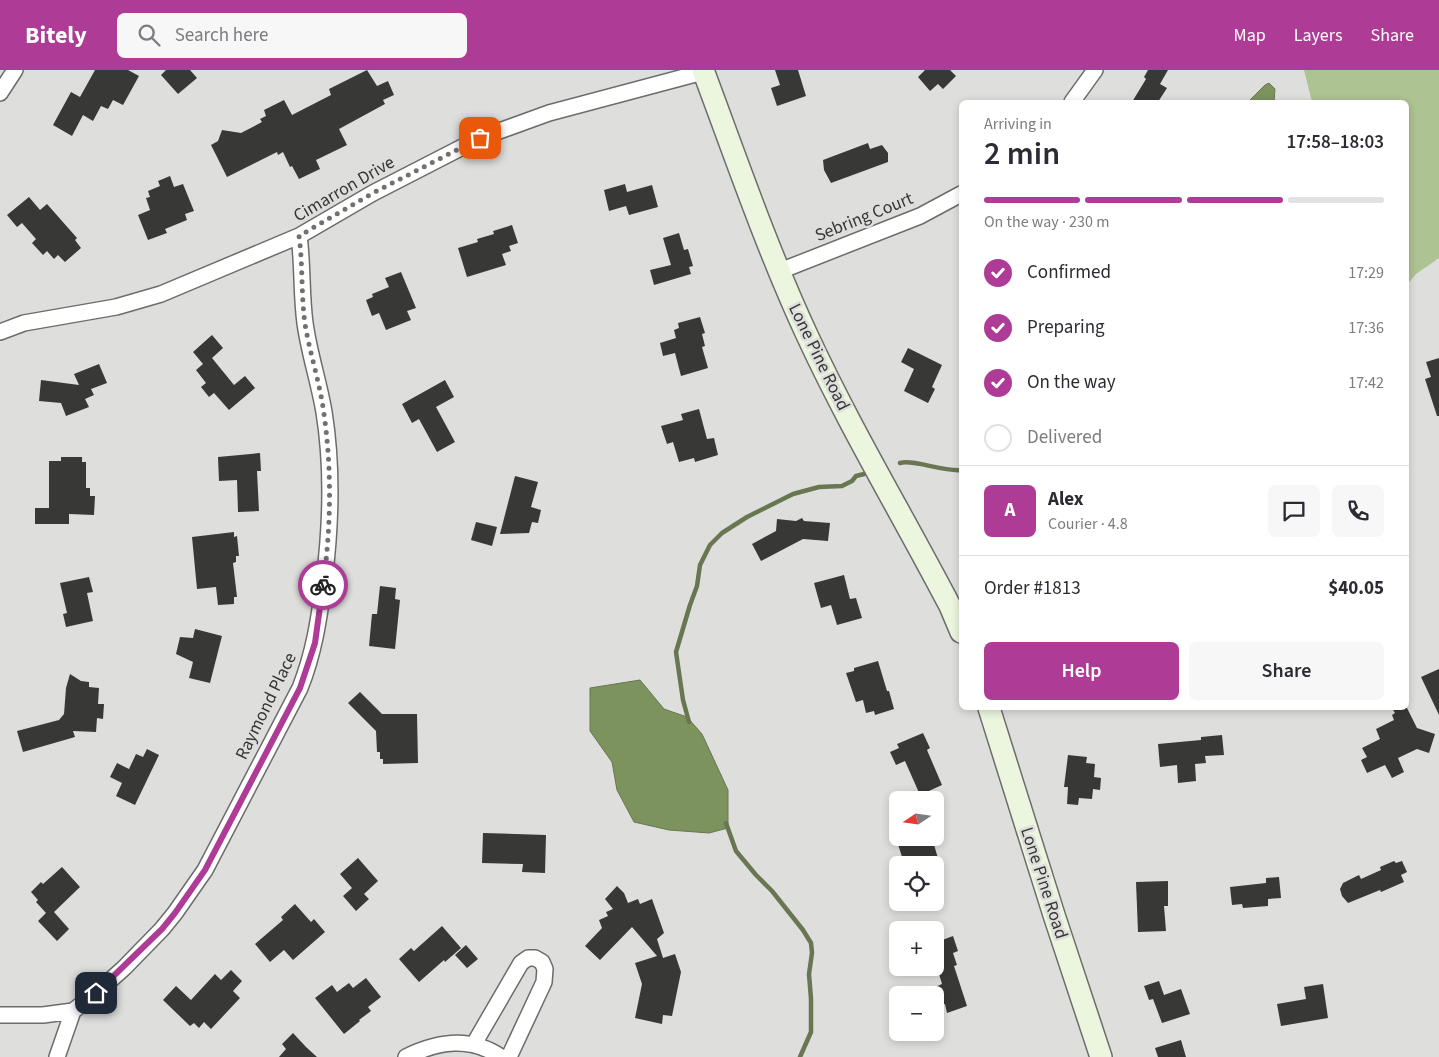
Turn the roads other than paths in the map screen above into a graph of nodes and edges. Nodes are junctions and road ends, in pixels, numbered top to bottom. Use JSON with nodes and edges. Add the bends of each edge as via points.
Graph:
{"nodes":[{"id":1,"x":15,"y":70,"type":"edge"},
{"id":2,"x":1095,"y":70,"type":"edge"},
{"id":3,"x":703,"y":71,"type":"edge"},
{"id":4,"x":0,"y":93,"type":"edge"},
{"id":5,"x":1073,"y":100,"type":"edge"},
{"id":6,"x":959,"y":195,"type":"edge"},
{"id":7,"x":299,"y":236,"type":"junction"},
{"id":8,"x":780,"y":271,"type":"junction"},
{"id":9,"x":0,"y":332,"type":"edge"},
{"id":10,"x":959,"y":628,"type":"edge"},
{"id":11,"x":989,"y":710,"type":"edge"},
{"id":12,"x":73,"y":1011,"type":"junction"},
{"id":13,"x":0,"y":1014,"type":"edge"},
{"id":14,"x":474,"y":1044,"type":"junction"},
{"id":15,"x":57,"y":1057,"type":"edge"},
{"id":16,"x":406,"y":1057,"type":"edge"},
{"id":17,"x":501,"y":1057,"type":"edge"},
{"id":18,"x":509,"y":1057,"type":"edge"},
{"id":19,"x":1101,"y":1057,"type":"edge"}],
"edges":[{"from":1,"to":4,"type":"street"},
{"from":2,"to":5,"type":"street"},
{"from":3,"to":7,"type":"street","name":"Cimarron Drive","via":[[549,113],[480,138],[373,193]]},
{"from":3,"to":8,"type":"street","name":"Lone Pine Road"},
{"from":6,"to":8,"type":"street","name":"Sebring Court","via":[[920,216]]},
{"from":7,"to":9,"type":"street","name":"Cimarron Drive","via":[[139,301],[24,323]]},
{"from":7,"to":12,"type":"street","name":"Raymond Place","via":[[305,323],[324,412],[329,474],[326,560],[315,643],[300,688],[191,892],[145,947]]},
{"from":8,"to":10,"type":"street","name":"Lone Pine Road","via":[[820,364]]},
{"from":11,"to":19,"type":"street","name":"Lone Pine Road"},
{"from":12,"to":13,"type":"street","via":[[43,1015]]},
{"from":12,"to":15,"type":"street"},
{"from":14,"to":16,"type":"street","via":[[447,1044]]},
{"from":14,"to":17,"type":"street"},
{"from":14,"to":18,"type":"street","via":[[521,963],[535,958],[545,969],[544,982]]}]}
